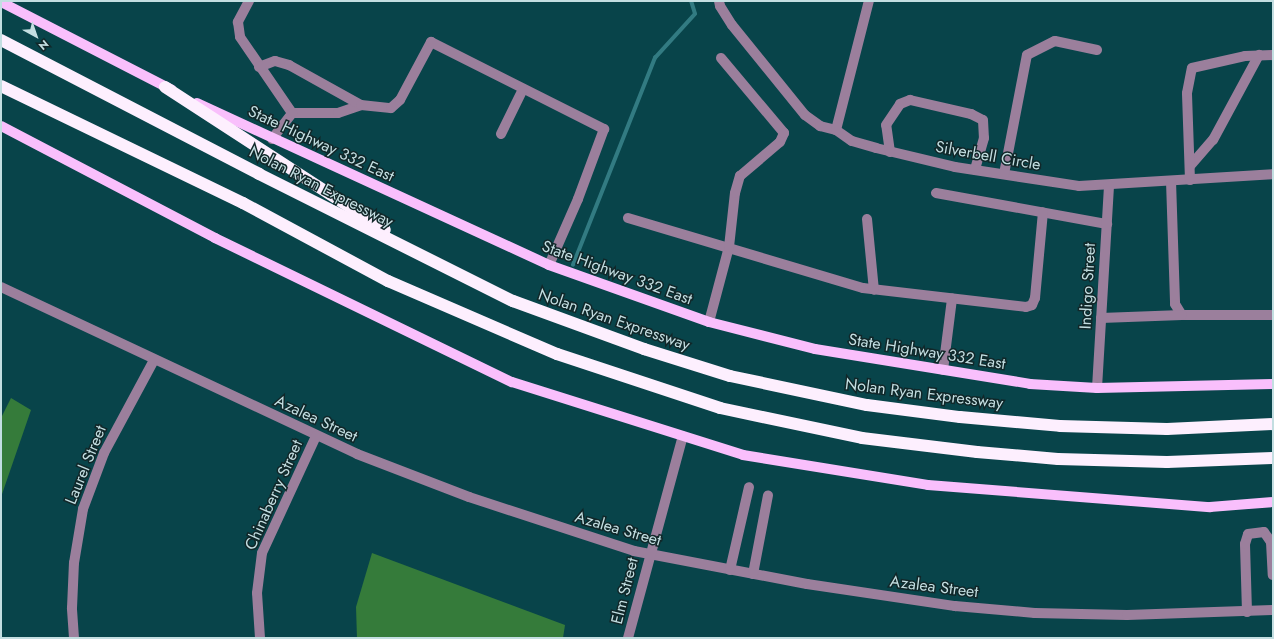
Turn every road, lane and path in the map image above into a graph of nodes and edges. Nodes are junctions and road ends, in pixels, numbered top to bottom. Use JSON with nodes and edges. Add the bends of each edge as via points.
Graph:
{"nodes":[{"id":1,"x":249,"y":1,"type":"edge"},
{"id":2,"x":719,"y":1,"type":"edge"},
{"id":3,"x":869,"y":1,"type":"edge"},
{"id":4,"x":1,"y":2,"type":"edge"},
{"id":5,"x":1,"y":40,"type":"edge"},
{"id":6,"x":1097,"y":50,"type":"dead end"},
{"id":7,"x":1273,"y":55,"type":"edge"},
{"id":8,"x":1259,"y":56,"type":"junction"},
{"id":9,"x":720,"y":58,"type":"dead end"},
{"id":10,"x":259,"y":67,"type":"junction"},
{"id":11,"x":1,"y":86,"type":"edge"},
{"id":12,"x":165,"y":87,"type":"junction"},
{"id":13,"x":523,"y":89,"type":"junction"},
{"id":14,"x":360,"y":106,"type":"junction"},
{"id":15,"x":292,"y":113,"type":"junction"},
{"id":16,"x":1,"y":126,"type":"edge"},
{"id":17,"x":836,"y":130,"type":"junction"},
{"id":18,"x":500,"y":134,"type":"dead end"},
{"id":19,"x":272,"y":139,"type":"junction"},
{"id":20,"x":890,"y":152,"type":"junction"},
{"id":21,"x":1190,"y":166,"type":"junction"},
{"id":22,"x":975,"y":170,"type":"junction"},
{"id":23,"x":1004,"y":174,"type":"junction"},
{"id":24,"x":1273,"y":174,"type":"edge"},
{"id":25,"x":1190,"y":180,"type":"junction"},
{"id":26,"x":1171,"y":181,"type":"junction"},
{"id":27,"x":1109,"y":186,"type":"junction"},
{"id":28,"x":936,"y":193,"type":"dead end"},
{"id":29,"x":1043,"y":212,"type":"junction"},
{"id":30,"x":628,"y":218,"type":"dead end"},
{"id":31,"x":867,"y":219,"type":"dead end"},
{"id":32,"x":1107,"y":224,"type":"junction"},
{"id":33,"x":729,"y":247,"type":"junction"},
{"id":34,"x":436,"y":264,"type":"junction"},
{"id":35,"x":548,"y":265,"type":"junction"},
{"id":36,"x":1,"y":287,"type":"edge"},
{"id":37,"x":874,"y":290,"type":"junction"},
{"id":38,"x":952,"y":299,"type":"junction"},
{"id":39,"x":1182,"y":315,"type":"junction"},
{"id":40,"x":1273,"y":315,"type":"edge"},
{"id":41,"x":1101,"y":318,"type":"junction"},
{"id":42,"x":709,"y":322,"type":"junction"},
{"id":43,"x":154,"y":360,"type":"junction"},
{"id":44,"x":943,"y":370,"type":"junction"},
{"id":45,"x":1273,"y":384,"type":"edge"},
{"id":46,"x":1097,"y":388,"type":"junction"},
{"id":47,"x":1273,"y":424,"type":"edge"},
{"id":48,"x":316,"y":436,"type":"junction"},
{"id":49,"x":683,"y":436,"type":"junction"},
{"id":50,"x":1273,"y":458,"type":"edge"},
{"id":51,"x":749,"y":487,"type":"dead end"},
{"id":52,"x":768,"y":495,"type":"dead end"},
{"id":53,"x":1273,"y":502,"type":"edge"},
{"id":54,"x":650,"y":555,"type":"junction"},
{"id":55,"x":730,"y":570,"type":"junction"},
{"id":56,"x":753,"y":574,"type":"junction"},
{"id":57,"x":1273,"y":575,"type":"edge"},
{"id":58,"x":1273,"y":610,"type":"edge"},
{"id":59,"x":1247,"y":612,"type":"junction"},
{"id":60,"x":74,"y":638,"type":"edge"},
{"id":61,"x":260,"y":638,"type":"edge"},
{"id":62,"x":628,"y":638,"type":"edge"}],
"edges":[{"from":1,"to":10,"type":"street","via":[[238,22],[240,37]]},
{"from":2,"to":17,"type":"street","name":"Silverbell Circle","via":[[732,25],[805,115],[820,126]]},
{"from":3,"to":17,"type":"street"},
{"from":4,"to":12,"type":"main road","name":"State Highway 332 East"},
{"from":5,"to":34,"type":"highway","name":"Nolan Ryan Expressway"},
{"from":6,"to":23,"type":"street","via":[[1055,41],[1027,54]]},
{"from":7,"to":8,"type":"street"},
{"from":8,"to":21,"type":"street","via":[[1213,140]]},
{"from":8,"to":21,"type":"street","via":[[1192,68],[1187,93]]},
{"from":9,"to":33,"type":"street","via":[[784,133],[780,142],[740,176],[735,193]]},
{"from":10,"to":14,"type":"street","via":[[275,61],[289,65]]},
{"from":10,"to":15,"type":"street"},
{"from":11,"to":50,"type":"highway","via":[[243,203],[409,291],[557,354],[720,408],[862,438],[984,453],[1058,459],[1167,462]]},
{"from":12,"to":19,"type":"main road","name":"State Highway 332 East"},
{"from":12,"to":34,"type":"highway"},
{"from":13,"to":14,"type":"street","via":[[431,42],[400,100],[391,108]]},
{"from":13,"to":18,"type":"street"},
{"from":13,"to":35,"type":"street","via":[[604,129],[578,198]]},
{"from":14,"to":15,"type":"street","via":[[338,113]]},
{"from":15,"to":19,"type":"street"},
{"from":16,"to":49,"type":"main road","via":[[215,238],[512,382]]},
{"from":17,"to":20,"type":"street","name":"Silverbell Circle","via":[[852,141]]},
{"from":19,"to":35,"type":"main road","name":"State Highway 332 East"},
{"from":20,"to":22,"type":"street","name":"Silverbell Circle"},
{"from":20,"to":22,"type":"street","via":[[886,125],[900,104],[910,100],[971,114],[983,120],[984,138]]},
{"from":21,"to":25,"type":"street"},
{"from":22,"to":23,"type":"street","name":"Silverbell Circle"},
{"from":23,"to":27,"type":"street","name":"Silverbell Circle","via":[[1079,186]]},
{"from":24,"to":25,"type":"street","name":"Silverbell Circle"},
{"from":25,"to":26,"type":"street","name":"Silverbell Circle"},
{"from":26,"to":27,"type":"street","name":"Silverbell Circle"},
{"from":26,"to":39,"type":"street","via":[[1174,304]]},
{"from":27,"to":32,"type":"street","name":"Indigo Street"},
{"from":28,"to":29,"type":"street"},
{"from":29,"to":32,"type":"street"},
{"from":29,"to":38,"type":"street","via":[[1035,298],[1032,305],[1026,307]]},
{"from":30,"to":33,"type":"street"},
{"from":31,"to":37,"type":"street"},
{"from":32,"to":41,"type":"street","name":"Indigo Street"},
{"from":33,"to":37,"type":"street"},
{"from":33,"to":42,"type":"street"},
{"from":34,"to":47,"type":"highway","name":"Nolan Ryan Expressway","via":[[513,301],[569,323],[730,376],[808,394],[866,405],[960,417],[1060,426],[1167,429]]},
{"from":35,"to":42,"type":"main road","name":"State Highway 332 East"},
{"from":36,"to":43,"type":"street","name":"Azalea Street"},
{"from":37,"to":38,"type":"street"},
{"from":38,"to":44,"type":"street"},
{"from":39,"to":40,"type":"street"},
{"from":39,"to":41,"type":"street"},
{"from":41,"to":46,"type":"street","name":"Indigo Street"},
{"from":42,"to":44,"type":"main road","name":"State Highway 332 East","via":[[815,349]]},
{"from":43,"to":48,"type":"street","name":"Azalea Street"},
{"from":43,"to":60,"type":"street","name":"Laurel Street","via":[[104,453],[83,509],[74,564]]},
{"from":44,"to":46,"type":"main road","name":"State Highway 332 East","via":[[1030,384]]},
{"from":45,"to":46,"type":"main road","name":"State Highway 332 East"},
{"from":48,"to":54,"type":"street","name":"Azalea Street","via":[[469,497]]},
{"from":48,"to":61,"type":"street","name":"Chinaberry Street","via":[[262,553],[257,593]]},
{"from":49,"to":53,"type":"main road","via":[[743,456],[928,485],[1210,507]]},
{"from":49,"to":54,"type":"street","name":"Elm Street"},
{"from":51,"to":55,"type":"street"},
{"from":52,"to":56,"type":"street"},
{"from":54,"to":55,"type":"street","name":"Azalea Street"},
{"from":54,"to":62,"type":"street","name":"Elm Street"},
{"from":55,"to":56,"type":"street","name":"Azalea Street"},
{"from":56,"to":59,"type":"street","name":"Azalea Street","via":[[896,598],[1035,613],[1127,615]]},
{"from":57,"to":59,"type":"street","via":[[1271,542],[1264,532],[1248,534],[1244,544]]},
{"from":58,"to":59,"type":"street","name":"Azalea Street"}]}
